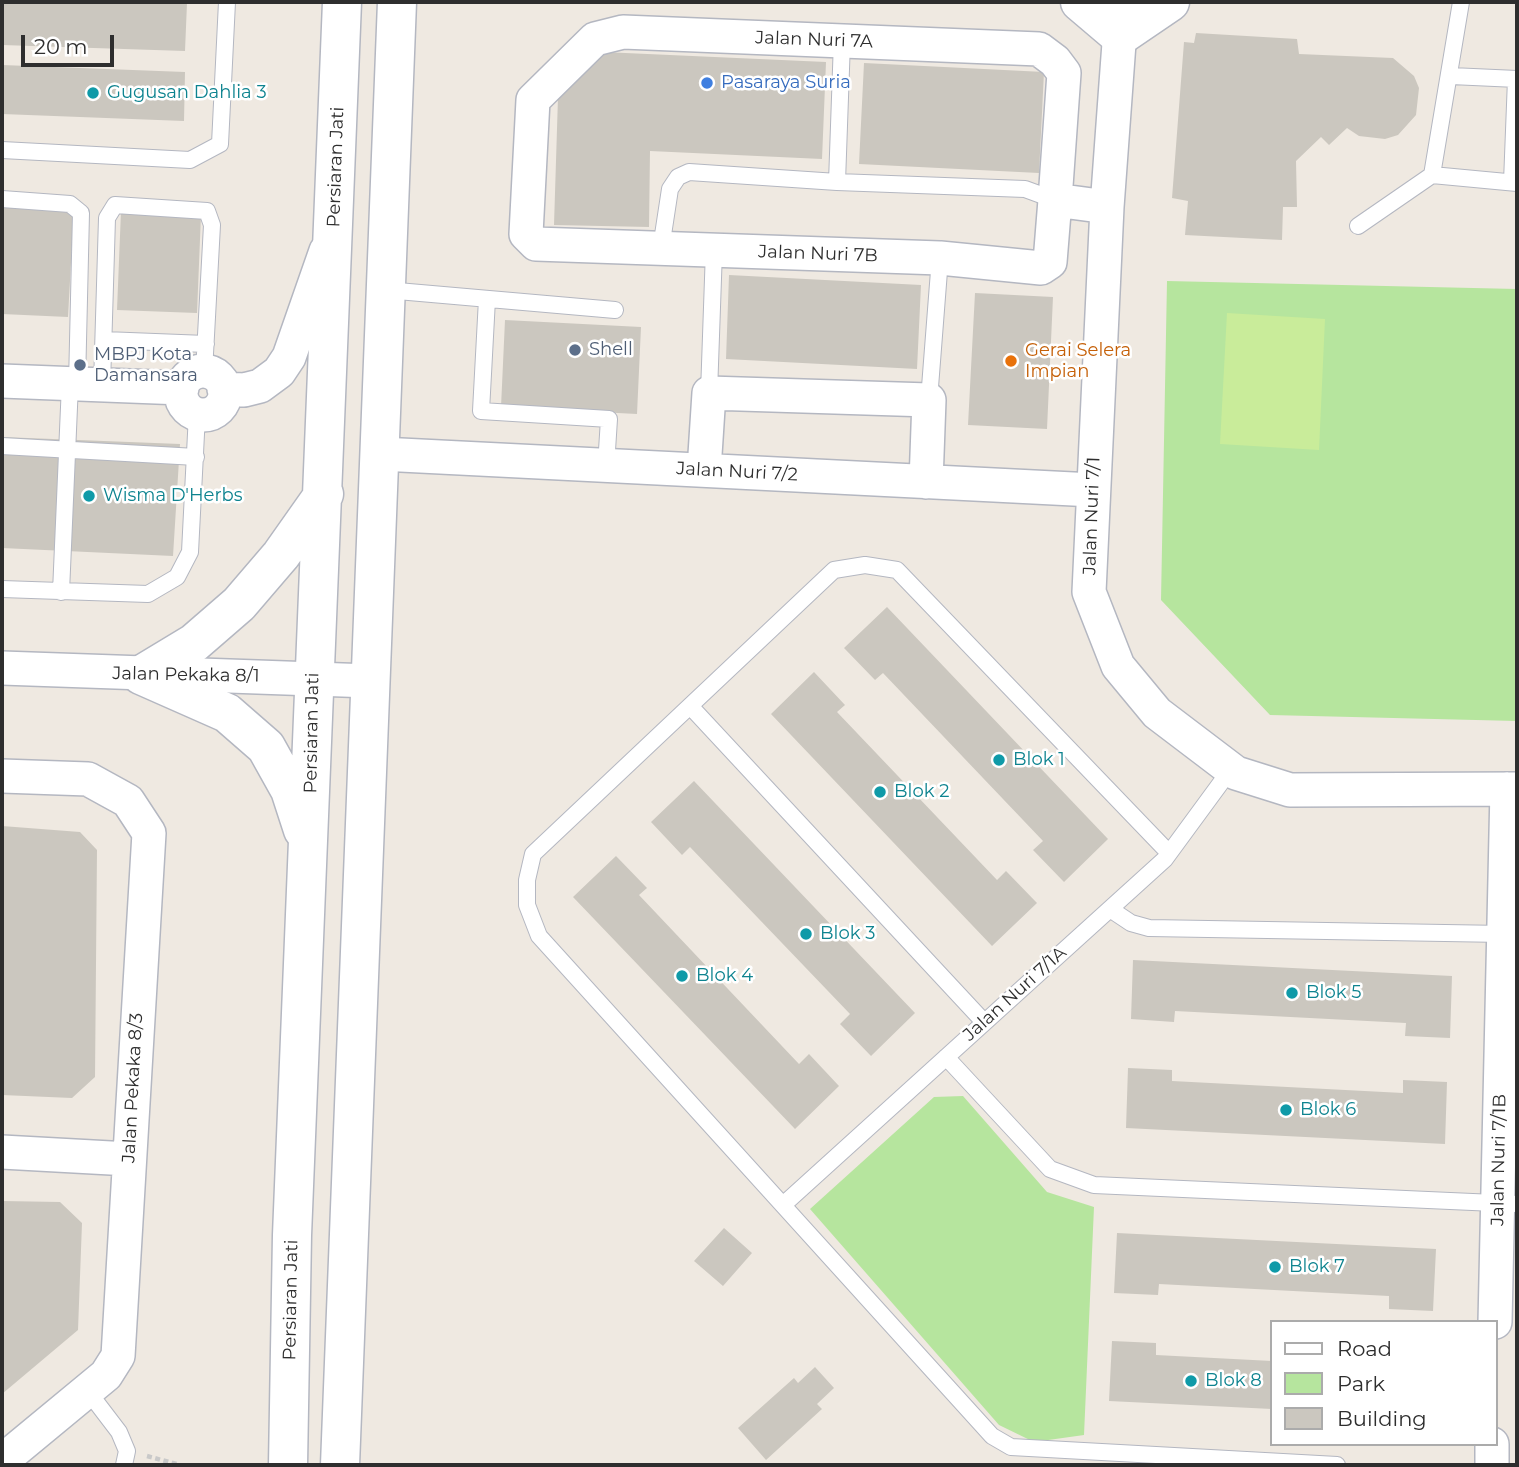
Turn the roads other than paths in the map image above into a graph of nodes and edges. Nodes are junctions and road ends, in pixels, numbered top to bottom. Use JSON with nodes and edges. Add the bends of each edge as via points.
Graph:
{"nodes":[{"id":1,"x":227,"y":2,"type":"edge"},
{"id":2,"x":342,"y":2,"type":"edge"},
{"id":3,"x":422,"y":2,"type":"edge"},
{"id":4,"x":1080,"y":2,"type":"edge"},
{"id":5,"x":1170,"y":2,"type":"edge"},
{"id":6,"x":1461,"y":2,"type":"edge"},
{"id":7,"x":396,"y":17,"type":"edge"},
{"id":8,"x":1121,"y":19,"type":"edge"},
{"id":9,"x":842,"y":41,"type":"junction"},
{"id":10,"x":1451,"y":76,"type":"junction"},
{"id":11,"x":1517,"y":79,"type":"edge"},
{"id":12,"x":2,"y":150,"type":"edge"},
{"id":13,"x":1432,"y":175,"type":"junction"},
{"id":14,"x":837,"y":182,"type":"junction"},
{"id":15,"x":1515,"y":182,"type":"edge"},
{"id":16,"x":2,"y":199,"type":"edge"},
{"id":17,"x":1055,"y":200,"type":"junction"},
{"id":18,"x":1107,"y":207,"type":"junction"},
{"id":19,"x":1358,"y":226,"type":"dead end"},
{"id":20,"x":334,"y":227,"type":"junction"},
{"id":21,"x":526,"y":233,"type":"joint"},
{"id":22,"x":661,"y":248,"type":"junction"},
{"id":23,"x":714,"y":250,"type":"junction"},
{"id":24,"x":940,"y":258,"type":"junction"},
{"id":25,"x":386,"y":290,"type":"junction"},
{"id":26,"x":487,"y":299,"type":"junction"},
{"id":27,"x":615,"y":310,"type":"dead end"},
{"id":28,"x":104,"y":340,"type":"junction"},
{"id":29,"x":2,"y":381,"type":"edge"},
{"id":30,"x":203,"y":381,"type":"junction"},
{"id":31,"x":70,"y":384,"type":"junction"},
{"id":32,"x":102,"y":385,"type":"junction"},
{"id":33,"x":709,"y":393,"type":"junction"},
{"id":34,"x":929,"y":400,"type":"junction"},
{"id":35,"x":2,"y":446,"type":"edge"},
{"id":36,"x":67,"y":450,"type":"junction"},
{"id":37,"x":381,"y":454,"type":"junction"},
{"id":38,"x":196,"y":457,"type":"junction"},
{"id":39,"x":606,"y":466,"type":"junction"},
{"id":40,"x":704,"y":470,"type":"junction"},
{"id":41,"x":926,"y":482,"type":"junction"},
{"id":42,"x":1093,"y":490,"type":"junction"},
{"id":43,"x":324,"y":494,"type":"junction"},
{"id":44,"x":2,"y":589,"type":"edge"},
{"id":45,"x":61,"y":592,"type":"junction"},
{"id":46,"x":2,"y":668,"type":"edge"},
{"id":47,"x":141,"y":675,"type":"junction"},
{"id":48,"x":313,"y":678,"type":"junction"},
{"id":49,"x":371,"y":681,"type":"junction"},
{"id":50,"x":691,"y":706,"type":"junction"},
{"id":51,"x":1231,"y":769,"type":"junction"},
{"id":52,"x":2,"y":776,"type":"edge"},
{"id":53,"x":1512,"y":789,"type":"edge"},
{"id":54,"x":310,"y":849,"type":"junction"},
{"id":55,"x":1169,"y":853,"type":"junction"},
{"id":56,"x":1110,"y":909,"type":"junction"},
{"id":57,"x":1511,"y":934,"type":"edge"},
{"id":58,"x":984,"y":1022,"type":"junction"},
{"id":59,"x":946,"y":1056,"type":"junction"},
{"id":60,"x":2,"y":1152,"type":"edge"},
{"id":61,"x":129,"y":1159,"type":"junction"},
{"id":62,"x":1507,"y":1203,"type":"edge"},
{"id":63,"x":782,"y":1205,"type":"junction"},
{"id":64,"x":1495,"y":1320,"type":"edge"},
{"id":65,"x":87,"y":1390,"type":"junction"},
{"id":66,"x":1492,"y":1446,"type":"edge"},
{"id":67,"x":125,"y":1458,"type":"edge"},
{"id":68,"x":2,"y":1461,"type":"edge"},
{"id":69,"x":288,"y":1465,"type":"edge"},
{"id":70,"x":340,"y":1465,"type":"edge"},
{"id":71,"x":1336,"y":1465,"type":"edge"},
{"id":72,"x":1492,"y":1465,"type":"edge"}],
"edges":[{"from":1,"to":12,"type":"lane","via":[[220,144],[190,160]]},
{"from":2,"to":20,"type":"main road","name":"Persiaran Jati"},
{"from":3,"to":7,"type":"main road"},
{"from":4,"to":8,"type":"main road"},
{"from":5,"to":8,"type":"main road"},
{"from":6,"to":10,"type":"lane"},
{"from":7,"to":25,"type":"main road"},
{"from":8,"to":18,"type":"street","name":"Jalan Nuri 7/1"},
{"from":9,"to":14,"type":"lane"},
{"from":9,"to":17,"type":"street","name":"Jalan Nuri 7A","via":[[1039,49],[1063,73]]},
{"from":9,"to":21,"type":"street","name":"Jalan Nuri 7A","via":[[623,32],[595,39],[533,100]]},
{"from":10,"to":11,"type":"lane"},
{"from":10,"to":13,"type":"lane"},
{"from":11,"to":15,"type":"lane"},
{"from":13,"to":15,"type":"lane"},
{"from":13,"to":19,"type":"lane"},
{"from":14,"to":17,"type":"lane","via":[[1025,189]]},
{"from":14,"to":22,"type":"lane","via":[[689,172],[678,177],[670,189]]},
{"from":16,"to":31,"type":"lane","via":[[70,204],[81,213],[77,384]]},
{"from":17,"to":18,"type":"street"},
{"from":17,"to":24,"type":"street","name":"Jalan Nuri 7B","via":[[1050,262],[1041,268]]},
{"from":18,"to":42,"type":"street","name":"Jalan Nuri 7/1"},
{"from":20,"to":30,"type":"street","via":[[289,357],[279,372],[260,386],[244,390]]},
{"from":20,"to":43,"type":"main road","name":"Persiaran Jati"},
{"from":21,"to":22,"type":"street","name":"Jalan Nuri 7B","via":[[536,244]]},
{"from":22,"to":23,"type":"street","name":"Jalan Nuri 7B"},
{"from":23,"to":24,"type":"street","name":"Jalan Nuri 7B"},
{"from":23,"to":33,"type":"lane"},
{"from":24,"to":34,"type":"lane"},
{"from":25,"to":26,"type":"lane"},
{"from":25,"to":37,"type":"main road"},
{"from":26,"to":27,"type":"lane"},
{"from":26,"to":39,"type":"lane","via":[[481,411],[609,419]]},
{"from":28,"to":30,"type":"lane"},
{"from":28,"to":30,"type":"lane","via":[[107,218],[115,205],[207,211],[212,225]]},
{"from":28,"to":32,"type":"lane"},
{"from":29,"to":31,"type":"street"},
{"from":30,"to":32,"type":"street"},
{"from":30,"to":38,"type":"lane"},
{"from":31,"to":32,"type":"street"},
{"from":31,"to":36,"type":"lane"},
{"from":33,"to":34,"type":"street"},
{"from":33,"to":40,"type":"street"},
{"from":34,"to":41,"type":"street"},
{"from":35,"to":36,"type":"lane"},
{"from":36,"to":38,"type":"lane"},
{"from":36,"to":45,"type":"lane"},
{"from":37,"to":39,"type":"street","name":"Jalan Nuri 7/2"},
{"from":37,"to":49,"type":"main road"},
{"from":38,"to":45,"type":"lane","via":[[190,552],[177,578],[148,594]]},
{"from":39,"to":40,"type":"street","name":"Jalan Nuri 7/2"},
{"from":40,"to":41,"type":"street","name":"Jalan Nuri 7/2"},
{"from":41,"to":42,"type":"street","name":"Jalan Nuri 7/2"},
{"from":42,"to":51,"type":"street","name":"Jalan Nuri 7/1","via":[[1089,592],[1118,666],[1157,713]]},
{"from":43,"to":47,"type":"main road","via":[[239,604],[194,643]]},
{"from":43,"to":48,"type":"main road","name":"Persiaran Jati"},
{"from":44,"to":45,"type":"lane"},
{"from":46,"to":47,"type":"street","name":"Jalan Pekaka 8/1"},
{"from":47,"to":48,"type":"street","name":"Jalan Pekaka 8/1"},
{"from":47,"to":54,"type":"main road","via":[[227,713],[266,747],[289,790]]},
{"from":48,"to":49,"type":"street","name":"Jalan Pekaka 8/1"},
{"from":48,"to":54,"type":"main road","name":"Persiaran Jati"},
{"from":49,"to":70,"type":"main road"},
{"from":50,"to":55,"type":"lane","via":[[834,570],[865,565],[897,570]]},
{"from":50,"to":58,"type":"lane"},
{"from":50,"to":63,"type":"lane","via":[[533,854],[527,905],[539,936]]},
{"from":51,"to":53,"type":"street","name":"Jalan Nuri 7/1","via":[[1290,790]]},
{"from":51,"to":55,"type":"lane","name":"Jalan Nuri 7/1A"},
{"from":52,"to":61,"type":"street","name":"Jalan Pekaka 8/3","via":[[88,779],[128,801],[149,833]]},
{"from":53,"to":57,"type":"street","name":"Jalan Nuri 7/1B"},
{"from":54,"to":69,"type":"main road","name":"Persiaran Jati","via":[[292,1235]]},
{"from":55,"to":56,"type":"lane","name":"Jalan Nuri 7/1A"},
{"from":56,"to":57,"type":"lane","via":[[1149,928]]},
{"from":56,"to":58,"type":"lane","name":"Jalan Nuri 7/1A"},
{"from":57,"to":62,"type":"street","name":"Jalan Nuri 7/1B"},
{"from":58,"to":59,"type":"lane","name":"Jalan Nuri 7/1A"},
{"from":59,"to":62,"type":"lane","via":[[1050,1169],[1094,1185]]},
{"from":59,"to":63,"type":"lane","name":"Jalan Nuri 7/1A"},
{"from":60,"to":61,"type":"street"},
{"from":61,"to":65,"type":"street","name":"Jalan Pekaka 8/3","via":[[118,1356],[106,1375]]},
{"from":62,"to":64,"type":"street","name":"Jalan Nuri 7/1B"},
{"from":63,"to":71,"type":"lane","via":[[992,1436],[1012,1447]]},
{"from":65,"to":67,"type":"lane","via":[[119,1432]]},
{"from":65,"to":68,"type":"street","name":"Jalan Pekaka 8/3"},
{"from":66,"to":72,"type":"street"}]}
